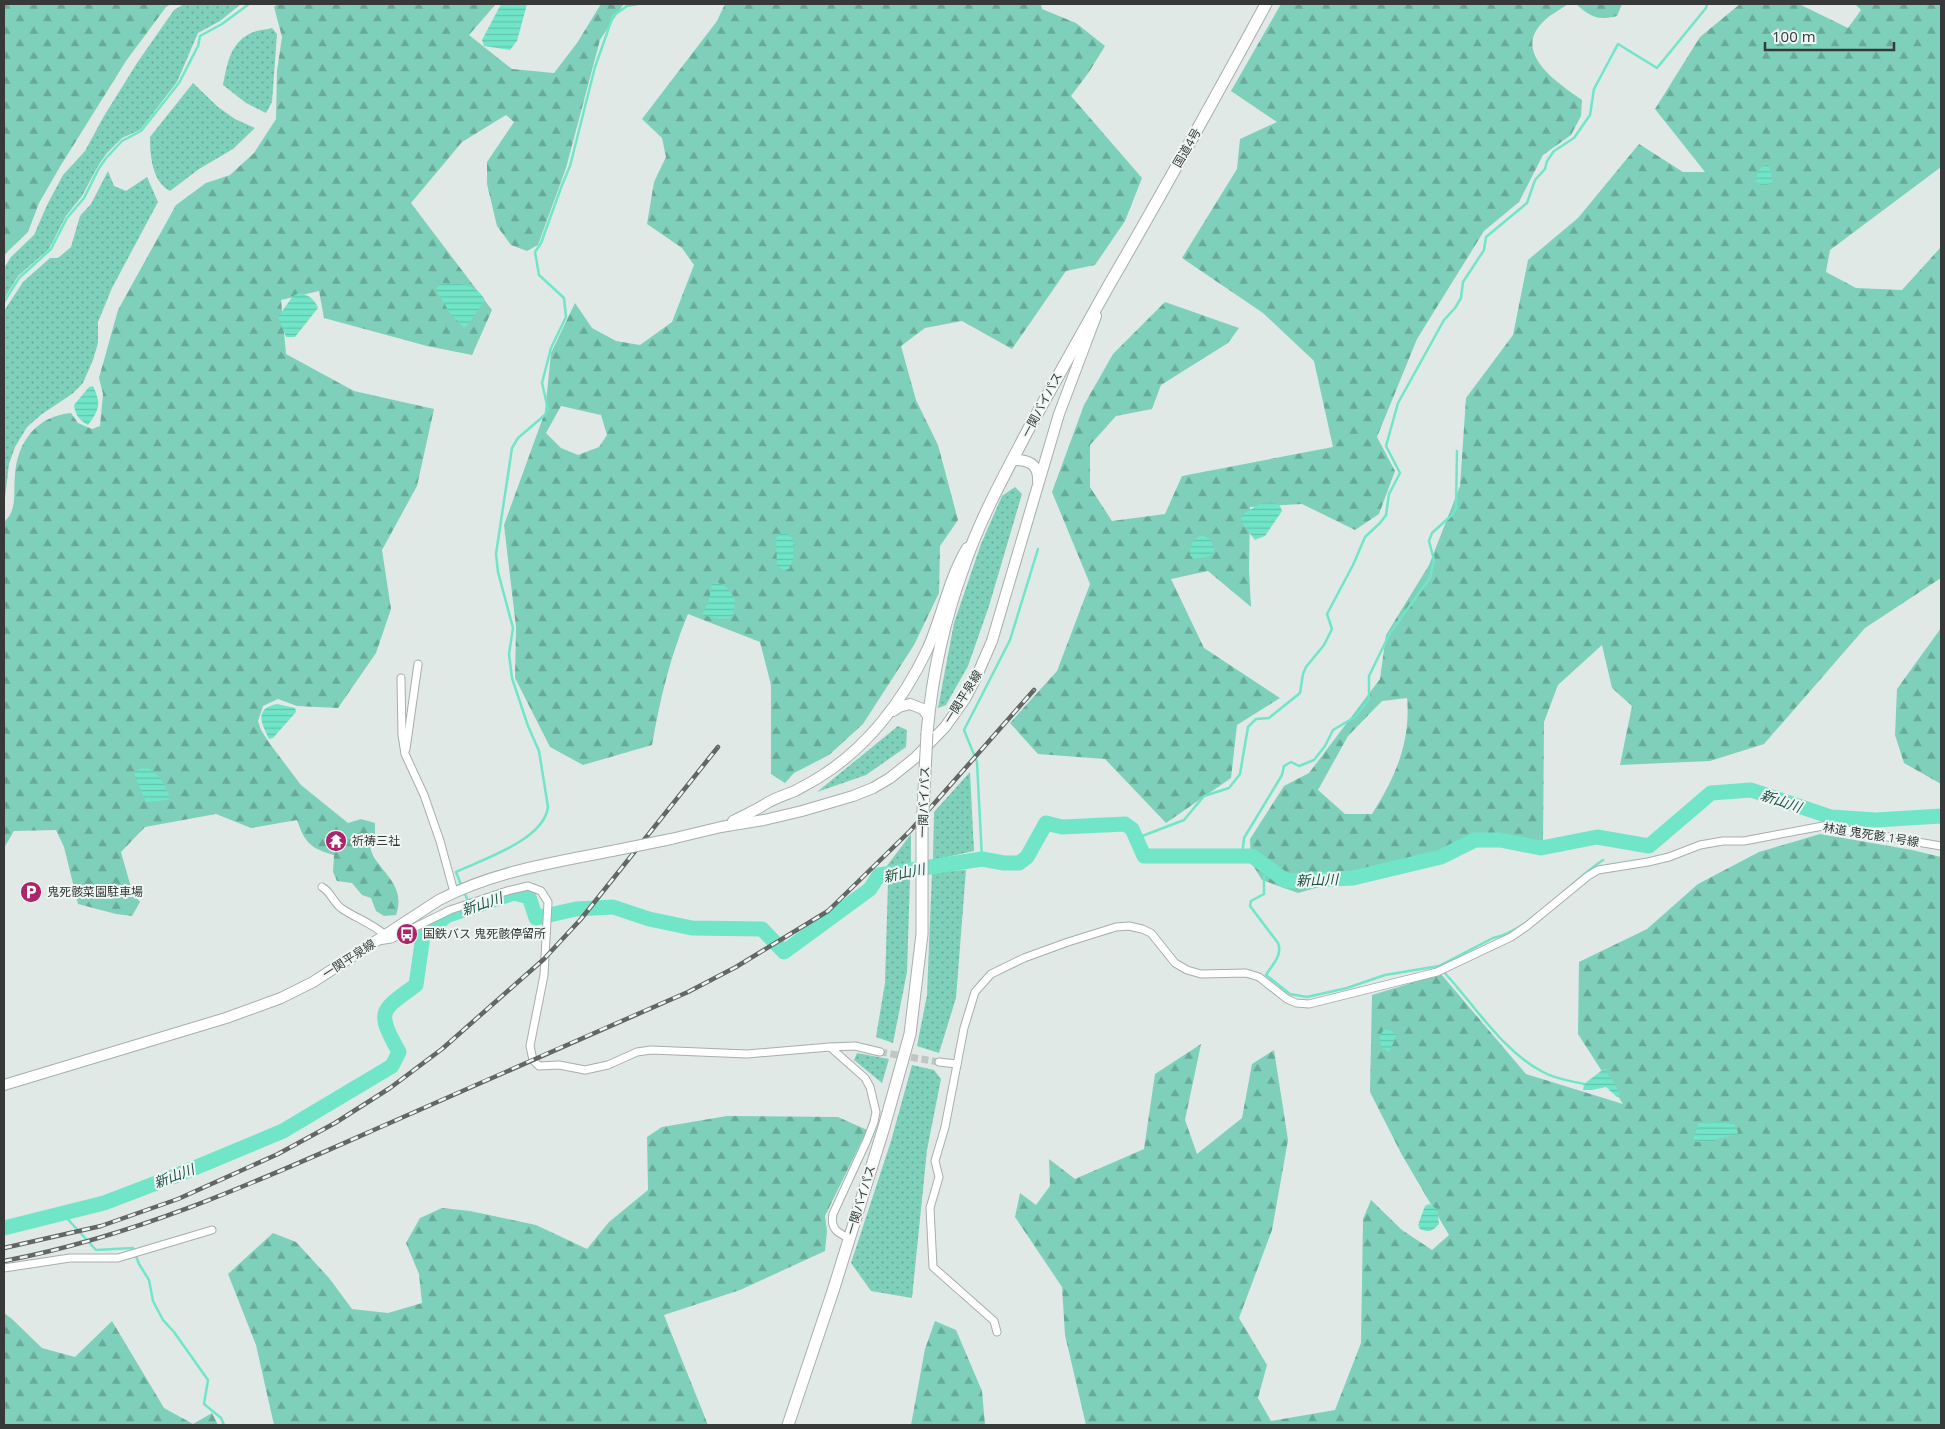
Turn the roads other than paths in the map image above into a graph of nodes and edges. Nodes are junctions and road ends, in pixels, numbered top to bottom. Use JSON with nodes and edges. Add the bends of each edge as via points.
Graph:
{"nodes":[{"id":1,"x":1266,"y":4,"type":"edge"},
{"id":2,"x":1106,"y":290,"type":"junction"},
{"id":3,"x":1012,"y":460,"type":"junction"},
{"id":4,"x":1038,"y":484,"type":"junction"},
{"id":5,"x":978,"y":530,"type":"junction"},
{"id":6,"x":418,"y":664,"type":"dead end"},
{"id":7,"x":401,"y":678,"type":"dead end"},
{"id":8,"x":928,"y":716,"type":"junction"},
{"id":9,"x":886,"y":717,"type":"junction"},
{"id":10,"x":405,"y":754,"type":"junction"},
{"id":11,"x":721,"y":827,"type":"junction"},
{"id":12,"x":1941,"y":846,"type":"edge"},
{"id":13,"x":322,"y":887,"type":"dead end"},
{"id":14,"x":454,"y":892,"type":"junction"},
{"id":15,"x":381,"y":938,"type":"junction"},
{"id":16,"x":830,"y":1047,"type":"junction"},
{"id":17,"x":880,"y":1052,"type":"tunnel mouth"},
{"id":18,"x":940,"y":1062,"type":"tunnel mouth"},
{"id":19,"x":957,"y":1064,"type":"junction"},
{"id":20,"x":4,"y":1085,"type":"edge"},
{"id":21,"x":212,"y":1230,"type":"dead end"},
{"id":22,"x":849,"y":1238,"type":"junction"},
{"id":23,"x":4,"y":1268,"type":"edge"},
{"id":24,"x":997,"y":1332,"type":"dead end"},
{"id":25,"x":788,"y":1425,"type":"edge"}],
"edges":[{"from":1,"to":2,"type":"highway","name":"国道4号"},
{"from":2,"to":3,"type":"highway","name":"一関バイパス"},
{"from":2,"to":4,"type":"main road","name":"一関平泉線","via":[[1070,382]]},
{"from":3,"to":4,"type":"main road","via":[[1033,465],[1038,473]]},
{"from":3,"to":5,"type":"highway","name":"一関バイパス"},
{"from":4,"to":11,"type":"main road","name":"一関平泉線","via":[[992,641],[975,680],[945,726],[916,758],[890,778],[853,796],[764,820]]},
{"from":5,"to":8,"type":"highway","name":"一関バイパス","via":[[950,608]]},
{"from":5,"to":9,"type":"main road","name":"一関平泉線","via":[[959,562],[926,650]]},
{"from":6,"to":10,"type":"street"},
{"from":7,"to":10,"type":"street"},
{"from":8,"to":9,"type":"main road","name":"一関平泉線","via":[[910,704],[899,707]]},
{"from":8,"to":22,"type":"highway","name":"一関バイパス","bridge":true,"via":[[922,830],[922,934],[910,1034]]},
{"from":9,"to":11,"type":"main road","name":"一関平泉線","via":[[862,743],[820,777]]},
{"from":10,"to":14,"type":"street","via":[[424,795]]},
{"from":11,"to":14,"type":"main road","name":"一関平泉線","bridge":true,"via":[[539,865]]},
{"from":12,"to":19,"type":"street","name":"林道 鬼死骸 1号線","via":[[1823,826],[1766,838],[1700,844],[1648,862],[1598,870],[1511,937],[1438,972],[1309,1004],[1287,999],[1259,977],[1246,973],[1201,974],[1187,970],[1175,963],[1151,933],[1129,926],[1116,927],[1033,955],[990,974],[975,992]]},
{"from":13,"to":15,"type":"street","via":[[340,907],[376,927]]},
{"from":14,"to":15,"type":"main road","name":"一関平泉線"},
{"from":15,"to":16,"type":"street","via":[[391,939],[450,910],[507,890],[528,886],[541,891],[548,902],[544,976],[530,1046],[533,1060],[539,1066],[559,1065],[585,1070],[652,1050],[747,1054]]},
{"from":15,"to":20,"type":"main road","name":"一関平泉線","via":[[313,982],[255,1009]]},
{"from":16,"to":17,"type":"street","via":[[855,1046]]},
{"from":16,"to":22,"type":"street","via":[[865,1078],[876,1112],[831,1221],[838,1233]]},
{"from":18,"to":19,"type":"street"},
{"from":19,"to":24,"type":"street","name":"林道 鬼死骸 1号線","via":[[935,1161],[939,1177],[930,1208],[933,1267],[994,1321]]},
{"from":21,"to":23,"type":"street","via":[[118,1258],[70,1258]]},
{"from":22,"to":25,"type":"highway","name":"一関バイパス"}]}
